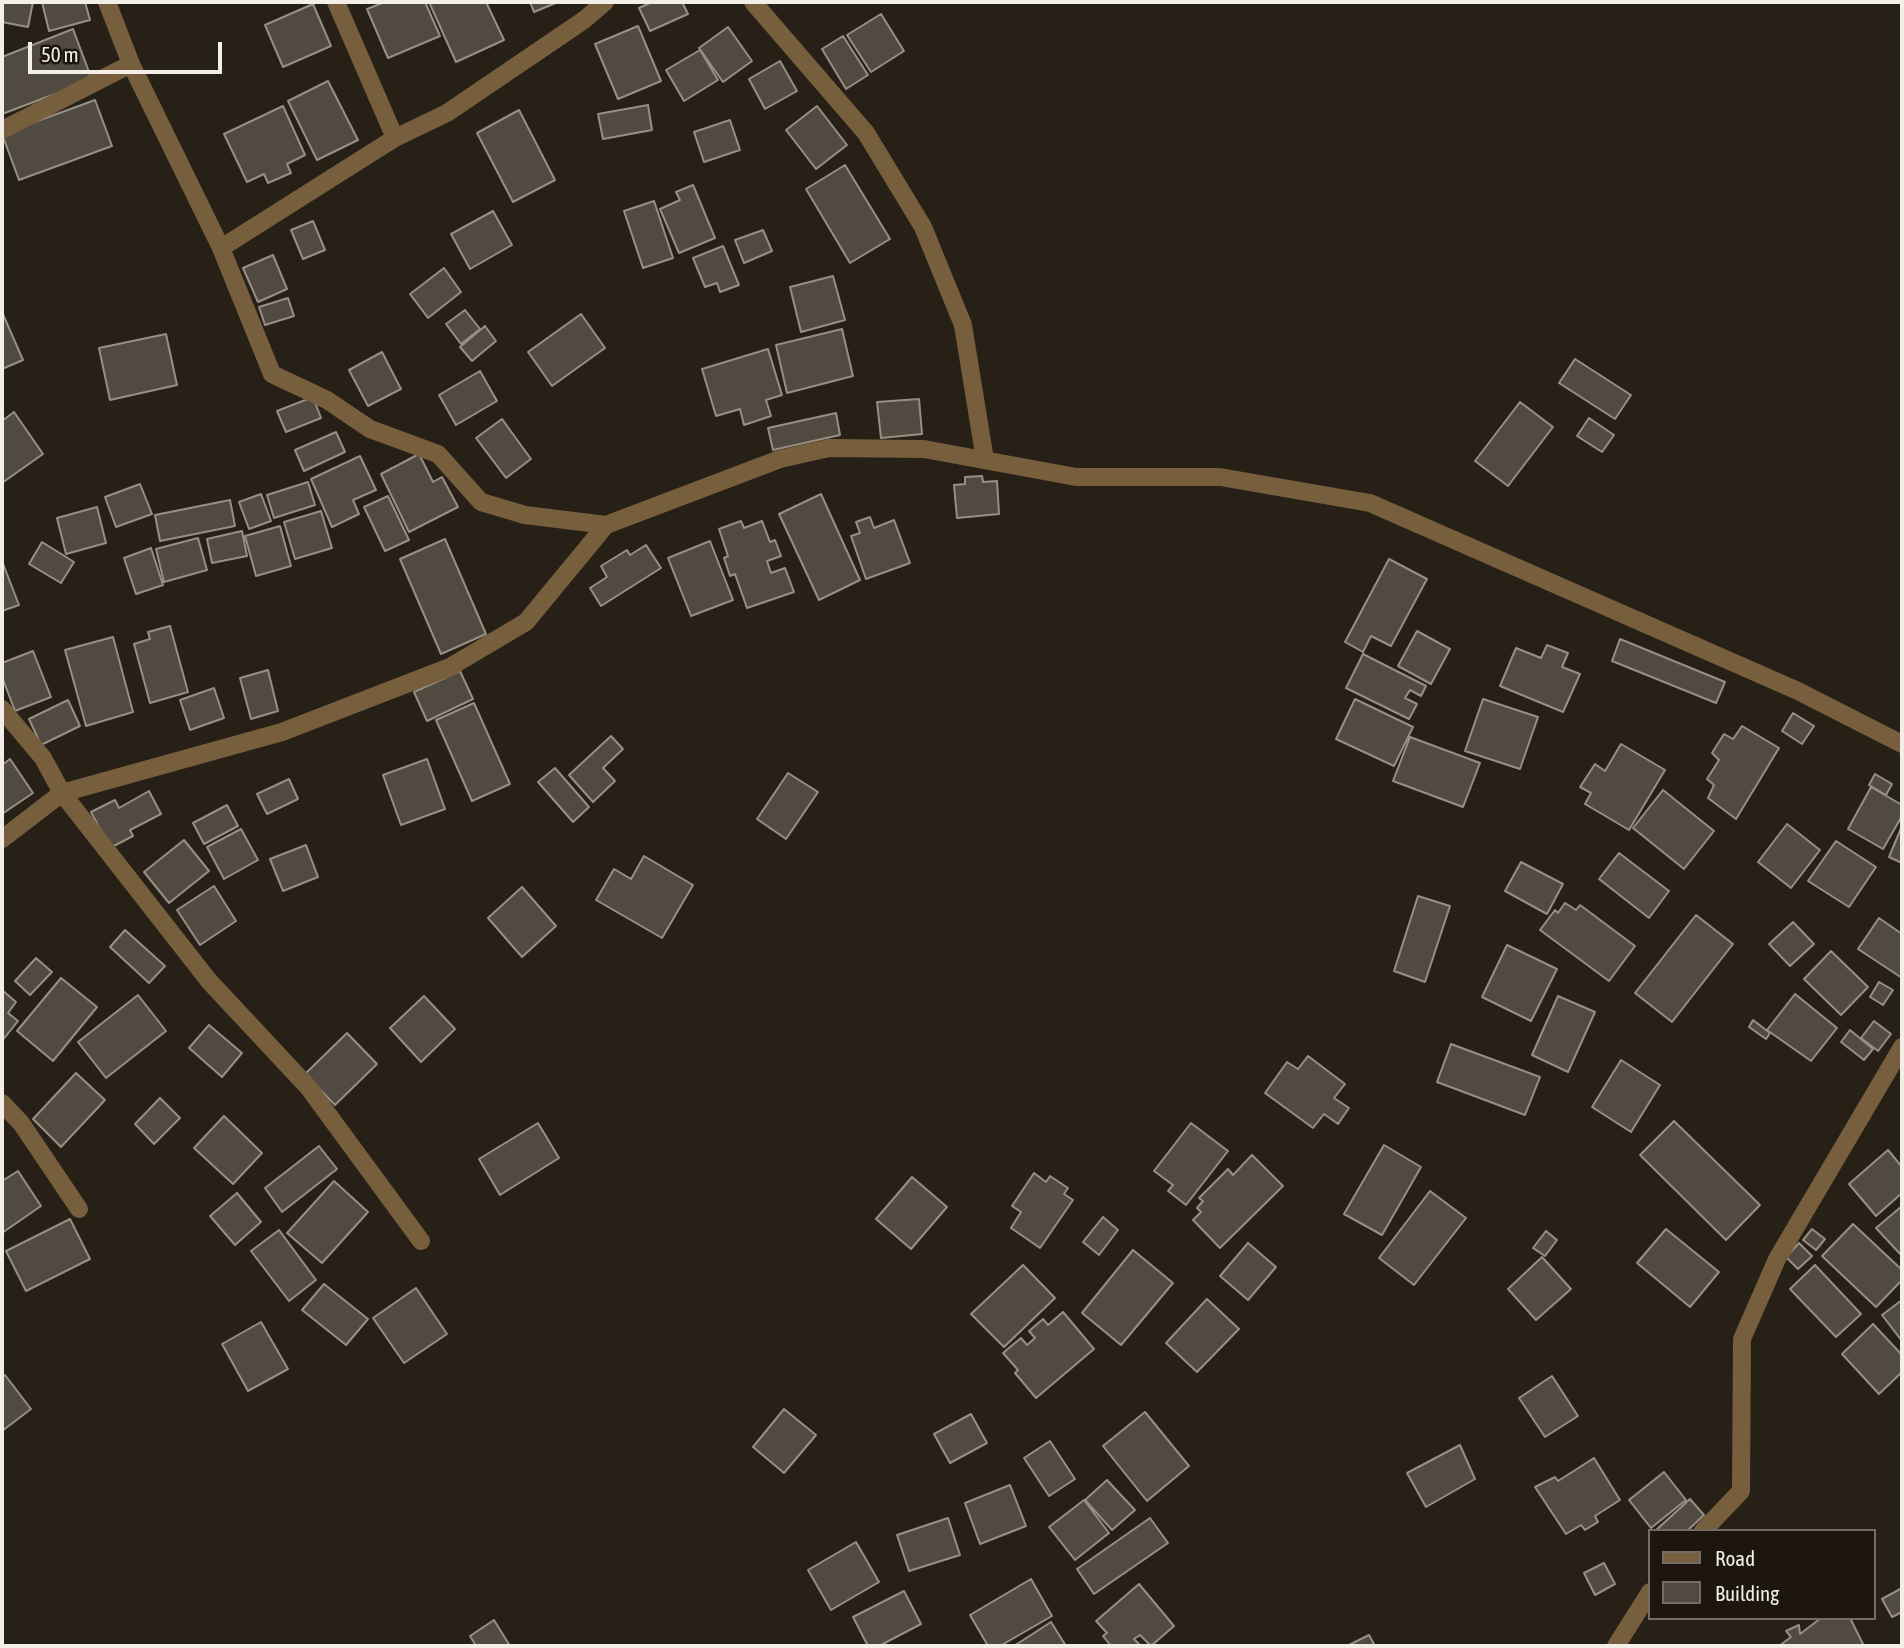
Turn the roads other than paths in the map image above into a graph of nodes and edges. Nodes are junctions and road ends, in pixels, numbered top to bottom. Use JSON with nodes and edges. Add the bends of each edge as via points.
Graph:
{"nodes":[{"id":1,"x":107,"y":2,"type":"edge"},
{"id":2,"x":336,"y":2,"type":"edge"},
{"id":3,"x":605,"y":2,"type":"edge"},
{"id":4,"x":753,"y":2,"type":"edge"},
{"id":5,"x":131,"y":64,"type":"junction"},
{"id":6,"x":2,"y":130,"type":"edge"},
{"id":7,"x":395,"y":138,"type":"junction"},
{"id":8,"x":220,"y":248,"type":"junction"},
{"id":9,"x":985,"y":460,"type":"junction"},
{"id":10,"x":606,"y":525,"type":"junction"},
{"id":11,"x":2,"y":709,"type":"edge"},
{"id":12,"x":1902,"y":744,"type":"edge"},
{"id":13,"x":62,"y":793,"type":"junction"},
{"id":14,"x":2,"y":839,"type":"edge"},
{"id":15,"x":1902,"y":1047,"type":"edge"},
{"id":16,"x":2,"y":1102,"type":"edge"},
{"id":17,"x":79,"y":1209,"type":"dead end"},
{"id":18,"x":421,"y":1241,"type":"dead end"},
{"id":19,"x":1705,"y":1529,"type":"edge"},
{"id":20,"x":1648,"y":1595,"type":"edge"},
{"id":21,"x":1616,"y":1646,"type":"edge"}],
"edges":[{"from":1,"to":5,"type":"street"},
{"from":2,"to":7,"type":"street"},
{"from":3,"to":7,"type":"street","via":[[447,113]]},
{"from":4,"to":9,"type":"street","via":[[866,133],[923,227],[963,325]]},
{"from":5,"to":6,"type":"street"},
{"from":5,"to":8,"type":"street"},
{"from":7,"to":8,"type":"street"},
{"from":8,"to":10,"type":"street","via":[[272,374],[327,400],[370,429],[438,454],[481,502],[526,515]]},
{"from":9,"to":10,"type":"street","via":[[925,449],[829,448],[780,459]]},
{"from":9,"to":12,"type":"street","via":[[1076,477],[1220,477],[1370,503],[1798,691]]},
{"from":10,"to":13,"type":"street","via":[[526,622],[450,667],[282,732]]},
{"from":11,"to":13,"type":"street","via":[[43,758]]},
{"from":13,"to":14,"type":"street"},
{"from":13,"to":18,"type":"street","via":[[209,981],[308,1087]]},
{"from":15,"to":19,"type":"street","via":[[1777,1259],[1742,1339],[1741,1492]]},
{"from":16,"to":17,"type":"street"},
{"from":20,"to":21,"type":"street"}]}
